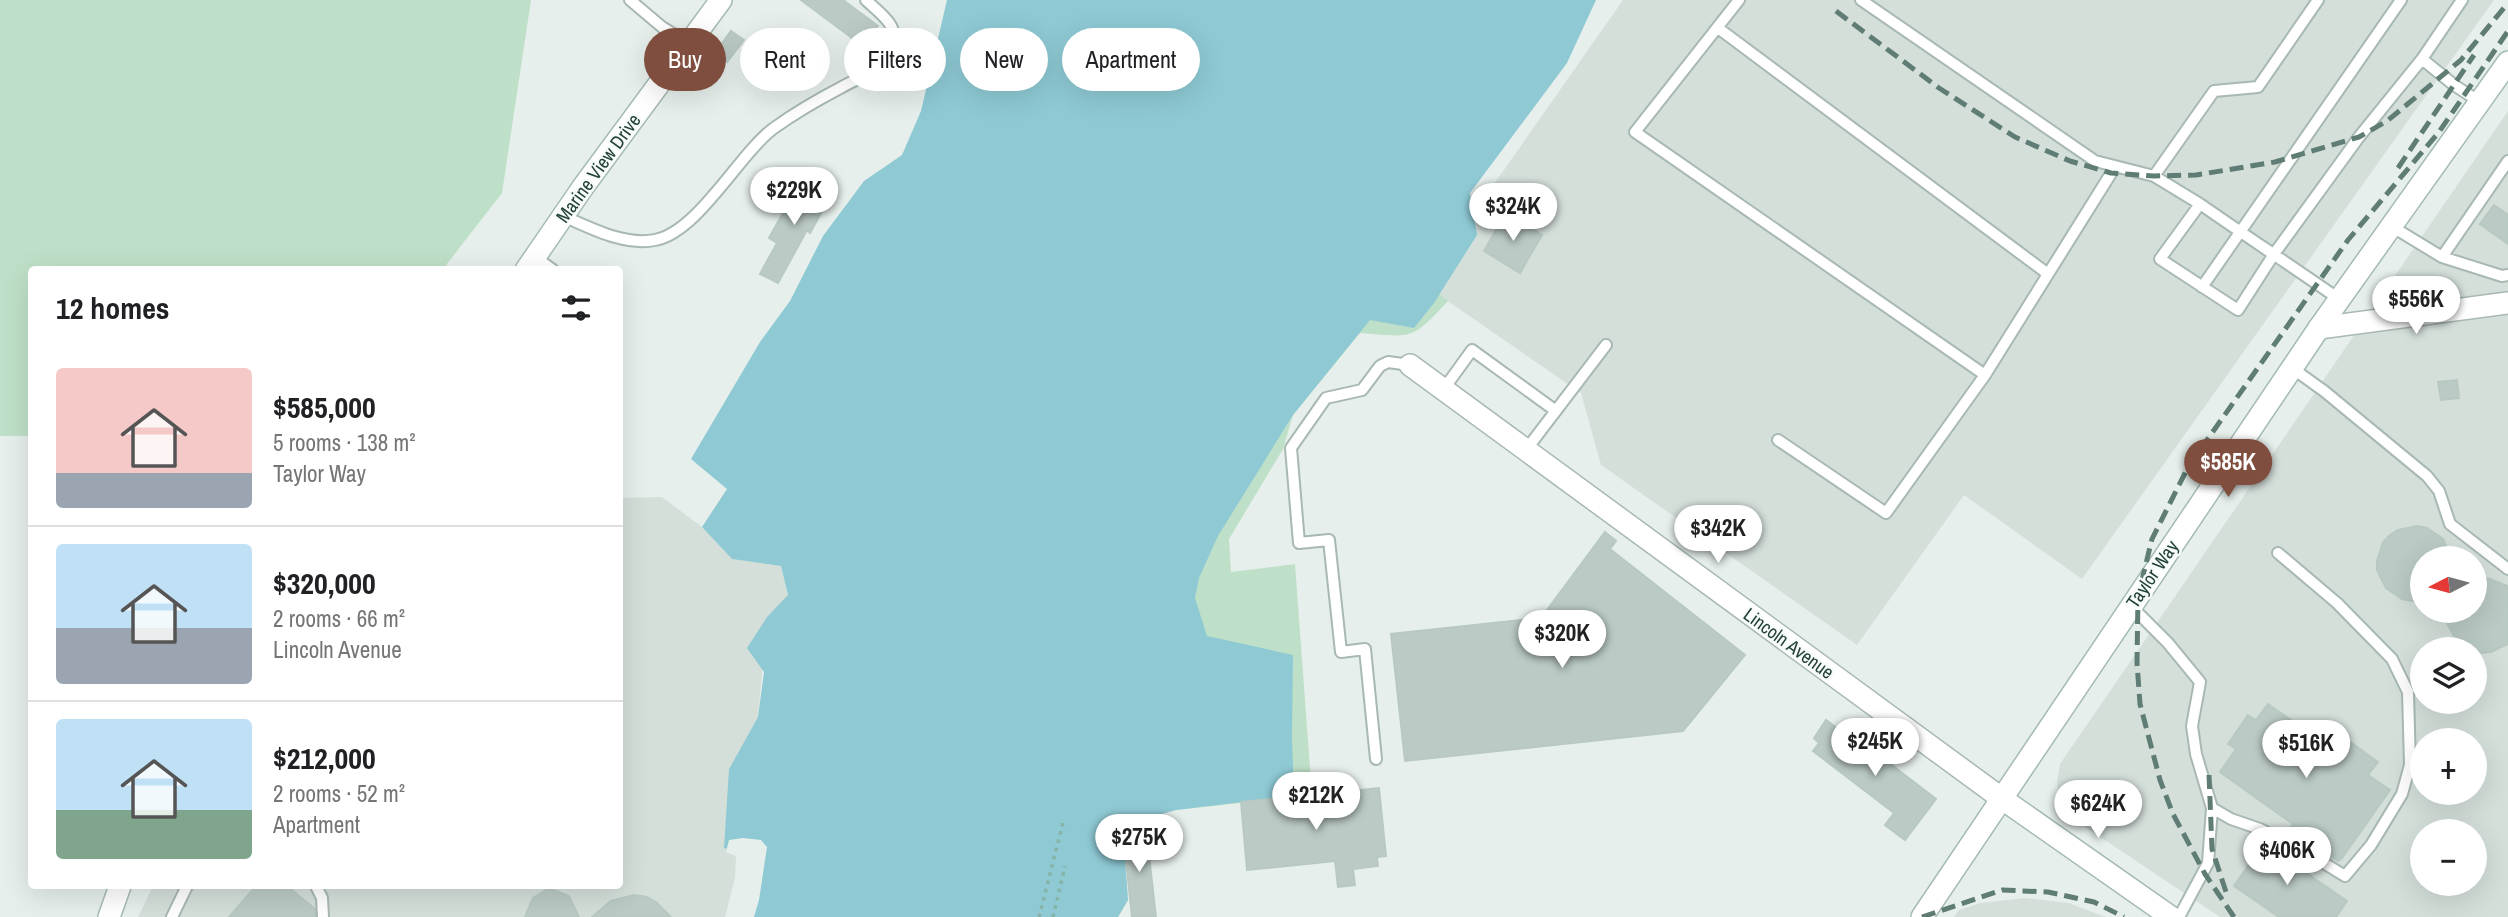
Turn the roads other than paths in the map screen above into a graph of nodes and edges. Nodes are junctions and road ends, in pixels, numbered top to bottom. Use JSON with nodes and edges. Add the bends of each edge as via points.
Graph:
{"nodes":[{"id":1,"x":630,"y":0,"type":"edge"},
{"id":2,"x":721,"y":0,"type":"edge"},
{"id":3,"x":866,"y":0,"type":"edge"},
{"id":4,"x":1739,"y":0,"type":"edge"},
{"id":5,"x":1861,"y":0,"type":"edge"},
{"id":6,"x":2318,"y":0,"type":"edge"},
{"id":7,"x":2401,"y":0,"type":"edge"},
{"id":8,"x":2462,"y":0,"type":"edge"},
{"id":9,"x":1876,"y":4,"type":"edge"},
{"id":10,"x":1718,"y":27,"type":"junction"},
{"id":11,"x":664,"y":28,"type":"edge"},
{"id":12,"x":701,"y":28,"type":"edge"},
{"id":13,"x":2422,"y":59,"type":"junction"},
{"id":14,"x":2508,"y":62,"type":"edge"},
{"id":15,"x":655,"y":91,"type":"edge"},
{"id":16,"x":2480,"y":102,"type":"junction"},
{"id":17,"x":2508,"y":161,"type":"edge"},
{"id":18,"x":2115,"y":167,"type":"junction"},
{"id":19,"x":2154,"y":176,"type":"junction"},
{"id":20,"x":2200,"y":204,"type":"junction"},
{"id":21,"x":564,"y":216,"type":"junction"},
{"id":22,"x":2391,"y":226,"type":"junction"},
{"id":23,"x":2240,"y":231,"type":"junction"},
{"id":24,"x":2274,"y":254,"type":"junction"},
{"id":25,"x":2442,"y":257,"type":"junction"},
{"id":26,"x":530,"y":263,"type":"edge"},
{"id":27,"x":2048,"y":274,"type":"junction"},
{"id":28,"x":2508,"y":275,"type":"edge"},
{"id":29,"x":2202,"y":287,"type":"junction"},
{"id":30,"x":2339,"y":299,"type":"junction"},
{"id":31,"x":2508,"y":303,"type":"edge"},
{"id":32,"x":2319,"y":328,"type":"junction"},
{"id":33,"x":1606,"y":345,"type":"dead end"},
{"id":34,"x":1410,"y":365,"type":"joint"},
{"id":35,"x":2292,"y":368,"type":"junction"},
{"id":36,"x":1985,"y":376,"type":"junction"},
{"id":37,"x":1443,"y":390,"type":"junction"},
{"id":38,"x":1556,"y":411,"type":"junction"},
{"id":39,"x":1778,"y":440,"type":"dead end"},
{"id":40,"x":1526,"y":450,"type":"junction"},
{"id":41,"x":2278,"y":553,"type":"dead end"},
{"id":42,"x":2508,"y":569,"type":"edge"},
{"id":43,"x":2131,"y":607,"type":"junction"},
{"id":44,"x":1376,"y":759,"type":"dead end"},
{"id":45,"x":2001,"y":798,"type":"junction"},
{"id":46,"x":2212,"y":808,"type":"junction"},
{"id":47,"x":119,"y":889,"type":"edge"},
{"id":48,"x":186,"y":889,"type":"edge"},
{"id":49,"x":318,"y":889,"type":"edge"},
{"id":50,"x":109,"y":917,"type":"edge"},
{"id":51,"x":172,"y":917,"type":"edge"},
{"id":52,"x":323,"y":917,"type":"edge"},
{"id":53,"x":1922,"y":917,"type":"edge"},
{"id":54,"x":2171,"y":917,"type":"edge"},
{"id":55,"x":2179,"y":917,"type":"edge"}],
"edges":[{"from":1,"to":11,"type":"lane"},
{"from":2,"to":12,"type":"street","name":"Marine View Drive"},
{"from":3,"to":21,"type":"lane","via":[[893,32],[893,42],[875,69],[772,130],[677,231],[635,242]]},
{"from":4,"to":10,"type":"lane"},
{"from":5,"to":9,"type":"lane"},
{"from":6,"to":19,"type":"lane","via":[[2258,87],[2214,91]]},
{"from":7,"to":23,"type":"lane"},
{"from":8,"to":13,"type":"lane"},
{"from":9,"to":18,"type":"lane","via":[[2095,161]]},
{"from":10,"to":27,"type":"lane"},
{"from":10,"to":36,"type":"lane","via":[[1635,132]]},
{"from":13,"to":16,"type":"lane"},
{"from":13,"to":24,"type":"lane"},
{"from":14,"to":16,"type":"street","name":"Taylor Way"},
{"from":15,"to":21,"type":"street","name":"Marine View Drive"},
{"from":16,"to":22,"type":"street","name":"Taylor Way"},
{"from":17,"to":25,"type":"lane"},
{"from":18,"to":19,"type":"lane"},
{"from":18,"to":27,"type":"lane"},
{"from":19,"to":20,"type":"lane"},
{"from":20,"to":23,"type":"lane"},
{"from":20,"to":29,"type":"lane","via":[[2161,259]]},
{"from":21,"to":26,"type":"street","name":"Marine View Drive"},
{"from":22,"to":25,"type":"lane"},
{"from":22,"to":30,"type":"street","name":"Taylor Way"},
{"from":23,"to":24,"type":"lane"},
{"from":23,"to":29,"type":"lane"},
{"from":24,"to":29,"type":"lane","via":[[2238,310]]},
{"from":24,"to":30,"type":"lane"},
{"from":25,"to":28,"type":"lane"},
{"from":27,"to":36,"type":"lane"},
{"from":30,"to":32,"type":"street","name":"Taylor Way"},
{"from":31,"to":32,"type":"street"},
{"from":32,"to":35,"type":"street","name":"Taylor Way"},
{"from":33,"to":38,"type":"lane"},
{"from":34,"to":37,"type":"street","name":"Lincoln Avenue"},
{"from":34,"to":44,"type":"lane","via":[[1388,362],[1362,390],[1326,398],[1291,448],[1299,543],[1329,540],[1340,652],[1365,649]]},
{"from":35,"to":42,"type":"lane","via":[[2427,476],[2439,491],[2450,524]]},
{"from":35,"to":43,"type":"street","name":"Taylor Way"},
{"from":36,"to":39,"type":"lane","via":[[1886,513]]},
{"from":37,"to":38,"type":"lane","via":[[1472,350]]},
{"from":37,"to":40,"type":"street","name":"Lincoln Avenue"},
{"from":38,"to":40,"type":"lane"},
{"from":40,"to":45,"type":"street","name":"Lincoln Avenue"},
{"from":41,"to":46,"type":"lane","via":[[2337,603],[2392,659],[2408,692],[2410,765],[2402,794],[2371,845],[2345,876]]},
{"from":43,"to":45,"type":"street","name":"Taylor Way"},
{"from":43,"to":46,"type":"lane","via":[[2200,682],[2192,726]]},
{"from":45,"to":53,"type":"street","name":"Taylor Way"},
{"from":45,"to":54,"type":"street","name":"Lincoln Avenue"},
{"from":46,"to":55,"type":"lane","via":[[2208,863]]},
{"from":47,"to":50,"type":"street"},
{"from":48,"to":51,"type":"lane"},
{"from":49,"to":52,"type":"lane"}]}
